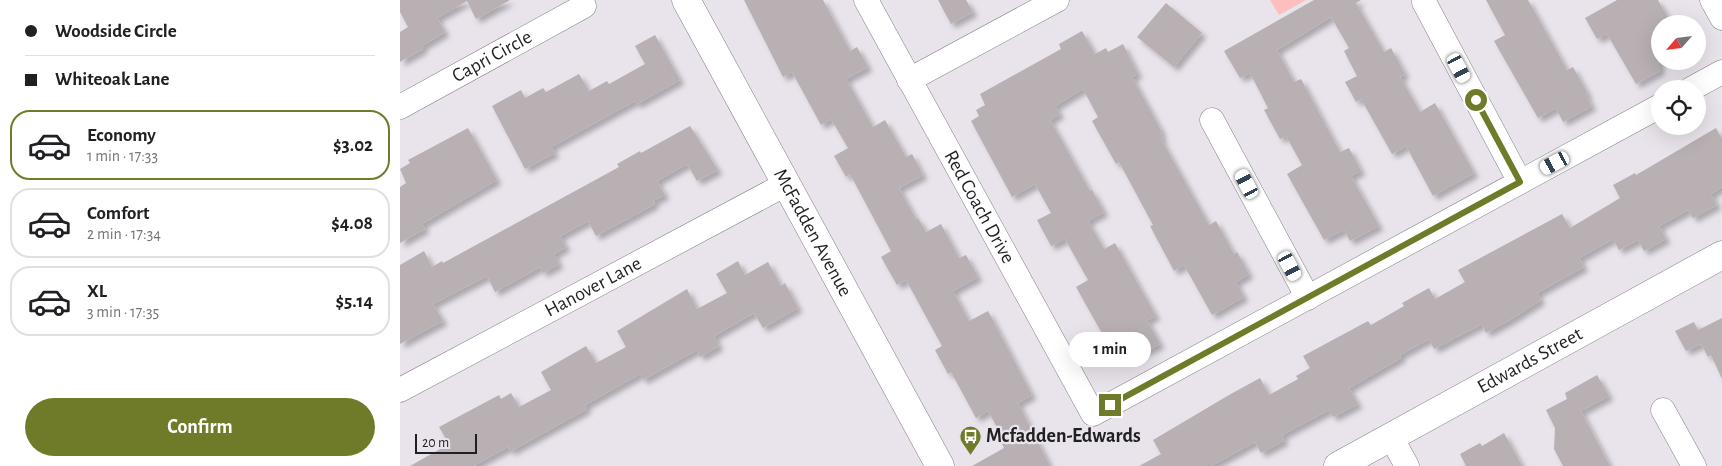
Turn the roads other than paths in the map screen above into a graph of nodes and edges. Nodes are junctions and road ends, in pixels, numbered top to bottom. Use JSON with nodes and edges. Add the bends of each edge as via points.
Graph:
{"nodes":[{"id":1,"x":686,"y":0,"type":"edge"},
{"id":2,"x":866,"y":0,"type":"edge"},
{"id":3,"x":1057,"y":0,"type":"edge"},
{"id":4,"x":1712,"y":0,"type":"edge"},
{"id":5,"x":1424,"y":2,"type":"dead end"},
{"id":6,"x":584,"y":6,"type":"dead end"},
{"id":7,"x":1722,"y":18,"type":"edge"},
{"id":8,"x":1722,"y":72,"type":"edge"},
{"id":9,"x":909,"y":80,"type":"junction"},
{"id":10,"x":1706,"y":81,"type":"edge"},
{"id":11,"x":400,"y":107,"type":"edge"},
{"id":12,"x":1651,"y":111,"type":"edge"},
{"id":13,"x":1212,"y":120,"type":"dead end"},
{"id":14,"x":1520,"y":182,"type":"junction"},
{"id":15,"x":786,"y":184,"type":"junction"},
{"id":16,"x":1722,"y":255,"type":"edge"},
{"id":17,"x":1308,"y":298,"type":"junction"},
{"id":18,"x":400,"y":390,"type":"edge"},
{"id":19,"x":1663,"y":410,"type":"dead end"},
{"id":20,"x":1391,"y":437,"type":"junction"},
{"id":21,"x":940,"y":466,"type":"edge"},
{"id":22,"x":1338,"y":466,"type":"edge"},
{"id":23,"x":1407,"y":466,"type":"edge"},
{"id":24,"x":1694,"y":466,"type":"edge"}],
"edges":[{"from":1,"to":15,"type":"street","name":"McFadden Avenue"},
{"from":2,"to":9,"type":"street","name":"Red Coach Drive"},
{"from":3,"to":9,"type":"street"},
{"from":4,"to":7,"type":"street"},
{"from":5,"to":14,"type":"street"},
{"from":6,"to":11,"type":"street","name":"Capri Circle"},
{"from":8,"to":10,"type":"street"},
{"from":9,"to":17,"type":"street","name":"Red Coach Drive","via":[[1093,414]]},
{"from":12,"to":14,"type":"street"},
{"from":13,"to":17,"type":"street"},
{"from":14,"to":17,"type":"street"},
{"from":15,"to":18,"type":"street","name":"Hanover Lane"},
{"from":15,"to":21,"type":"street","name":"McFadden Avenue"},
{"from":16,"to":20,"type":"street","name":"Edwards Street"},
{"from":19,"to":24,"type":"street"},
{"from":20,"to":22,"type":"street","name":"Edwards Street"},
{"from":20,"to":23,"type":"street"}]}
